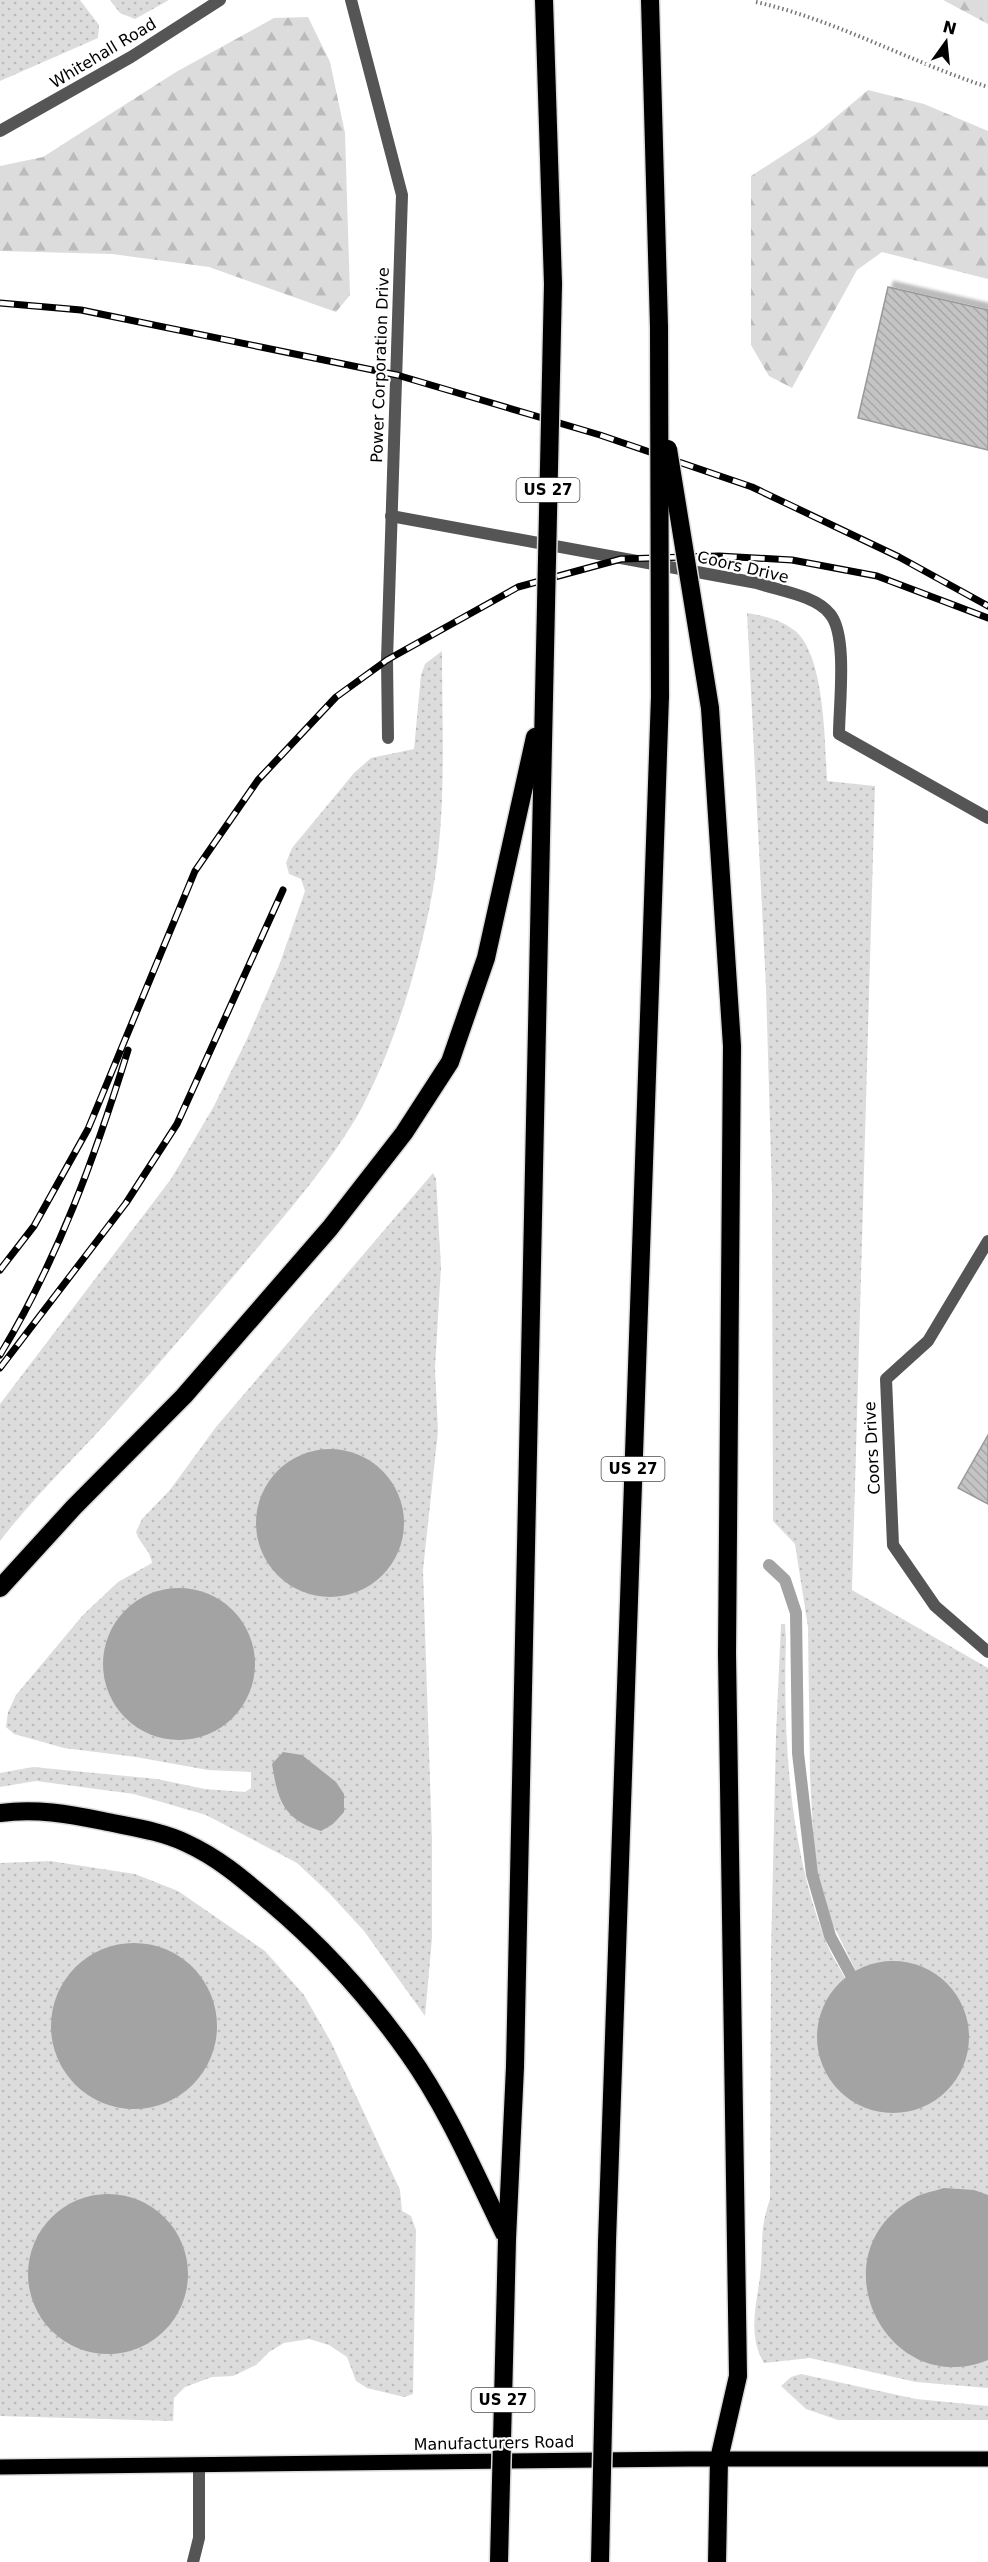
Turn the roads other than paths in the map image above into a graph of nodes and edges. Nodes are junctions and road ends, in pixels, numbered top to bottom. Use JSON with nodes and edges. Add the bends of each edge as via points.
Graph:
{"nodes":[{"id":1,"x":220,"y":0,"type":"edge"},
{"id":2,"x":351,"y":0,"type":"edge"},
{"id":3,"x":650,"y":0,"type":"edge"},
{"id":4,"x":544,"y":3,"type":"edge"},
{"id":5,"x":0,"y":131,"type":"edge"},
{"id":6,"x":659,"y":392,"type":"junction"},
{"id":7,"x":392,"y":516,"type":"junction"},
{"id":8,"x":544,"y":697,"type":"junction"},
{"id":9,"x":388,"y":738,"type":"dead end"},
{"id":10,"x":988,"y":818,"type":"edge"},
{"id":11,"x":988,"y":1241,"type":"edge"},
{"id":12,"x":0,"y":1588,"type":"edge"},
{"id":13,"x":988,"y":1652,"type":"edge"},
{"id":14,"x":0,"y":1813,"type":"edge"},
{"id":15,"x":507,"y":2239,"type":"junction"},
{"id":16,"x":719,"y":2459,"type":"junction"},
{"id":17,"x":988,"y":2459,"type":"edge"},
{"id":18,"x":199,"y":2464,"type":"junction"},
{"id":19,"x":0,"y":2467,"type":"edge"},
{"id":20,"x":193,"y":2562,"type":"edge"},
{"id":21,"x":499,"y":2562,"type":"edge"},
{"id":22,"x":600,"y":2562,"type":"edge"},
{"id":23,"x":717,"y":2562,"type":"edge"}],
"edges":[{"from":1,"to":5,"type":"street","name":"Whitehall Road","via":[[131,57]]},
{"from":2,"to":7,"type":"street","name":"Power Corporation Drive","via":[[402,195]]},
{"from":3,"to":6,"type":"highway","number":"US 27","bridge":true},
{"from":4,"to":8,"type":"highway","number":"US 27","bridge":true,"via":[[553,284]]},
{"from":6,"to":16,"type":"highway","bridge":true,"via":[[710,708],[732,1046],[727,1654],[738,2376]]},
{"from":6,"to":22,"type":"highway","number":"US 27","bridge":true,"via":[[660,696],[607,2242]]},
{"from":7,"to":9,"type":"street","name":"Power Corporation Drive"},
{"from":7,"to":10,"type":"street","name":"Coors Drive","via":[[757,583],[814,602],[831,614],[840,640],[839,734]]},
{"from":8,"to":12,"type":"highway","via":[[486,958],[450,1062],[404,1133],[330,1228],[184,1396]]},
{"from":8,"to":15,"type":"highway","number":"US 27","via":[[516,2055]]},
{"from":11,"to":13,"type":"street","name":"Coors Drive","via":[[928,1341],[886,1379],[893,1545],[935,1606]]},
{"from":14,"to":15,"type":"highway","via":[[21,1810],[71,1815],[142,1829],[185,1842],[226,1865],[294,1923],[353,1983],[409,2055],[458,2138]]},
{"from":15,"to":21,"type":"highway","number":"US 27","bridge":true},
{"from":16,"to":17,"type":"main road","name":"Manufacturers Road"},
{"from":16,"to":18,"type":"main road","name":"Manufacturers Road"},
{"from":16,"to":23,"type":"highway"},
{"from":18,"to":19,"type":"main road","name":"Manufacturers Road"},
{"from":18,"to":20,"type":"street","via":[[199,2538]]}]}
